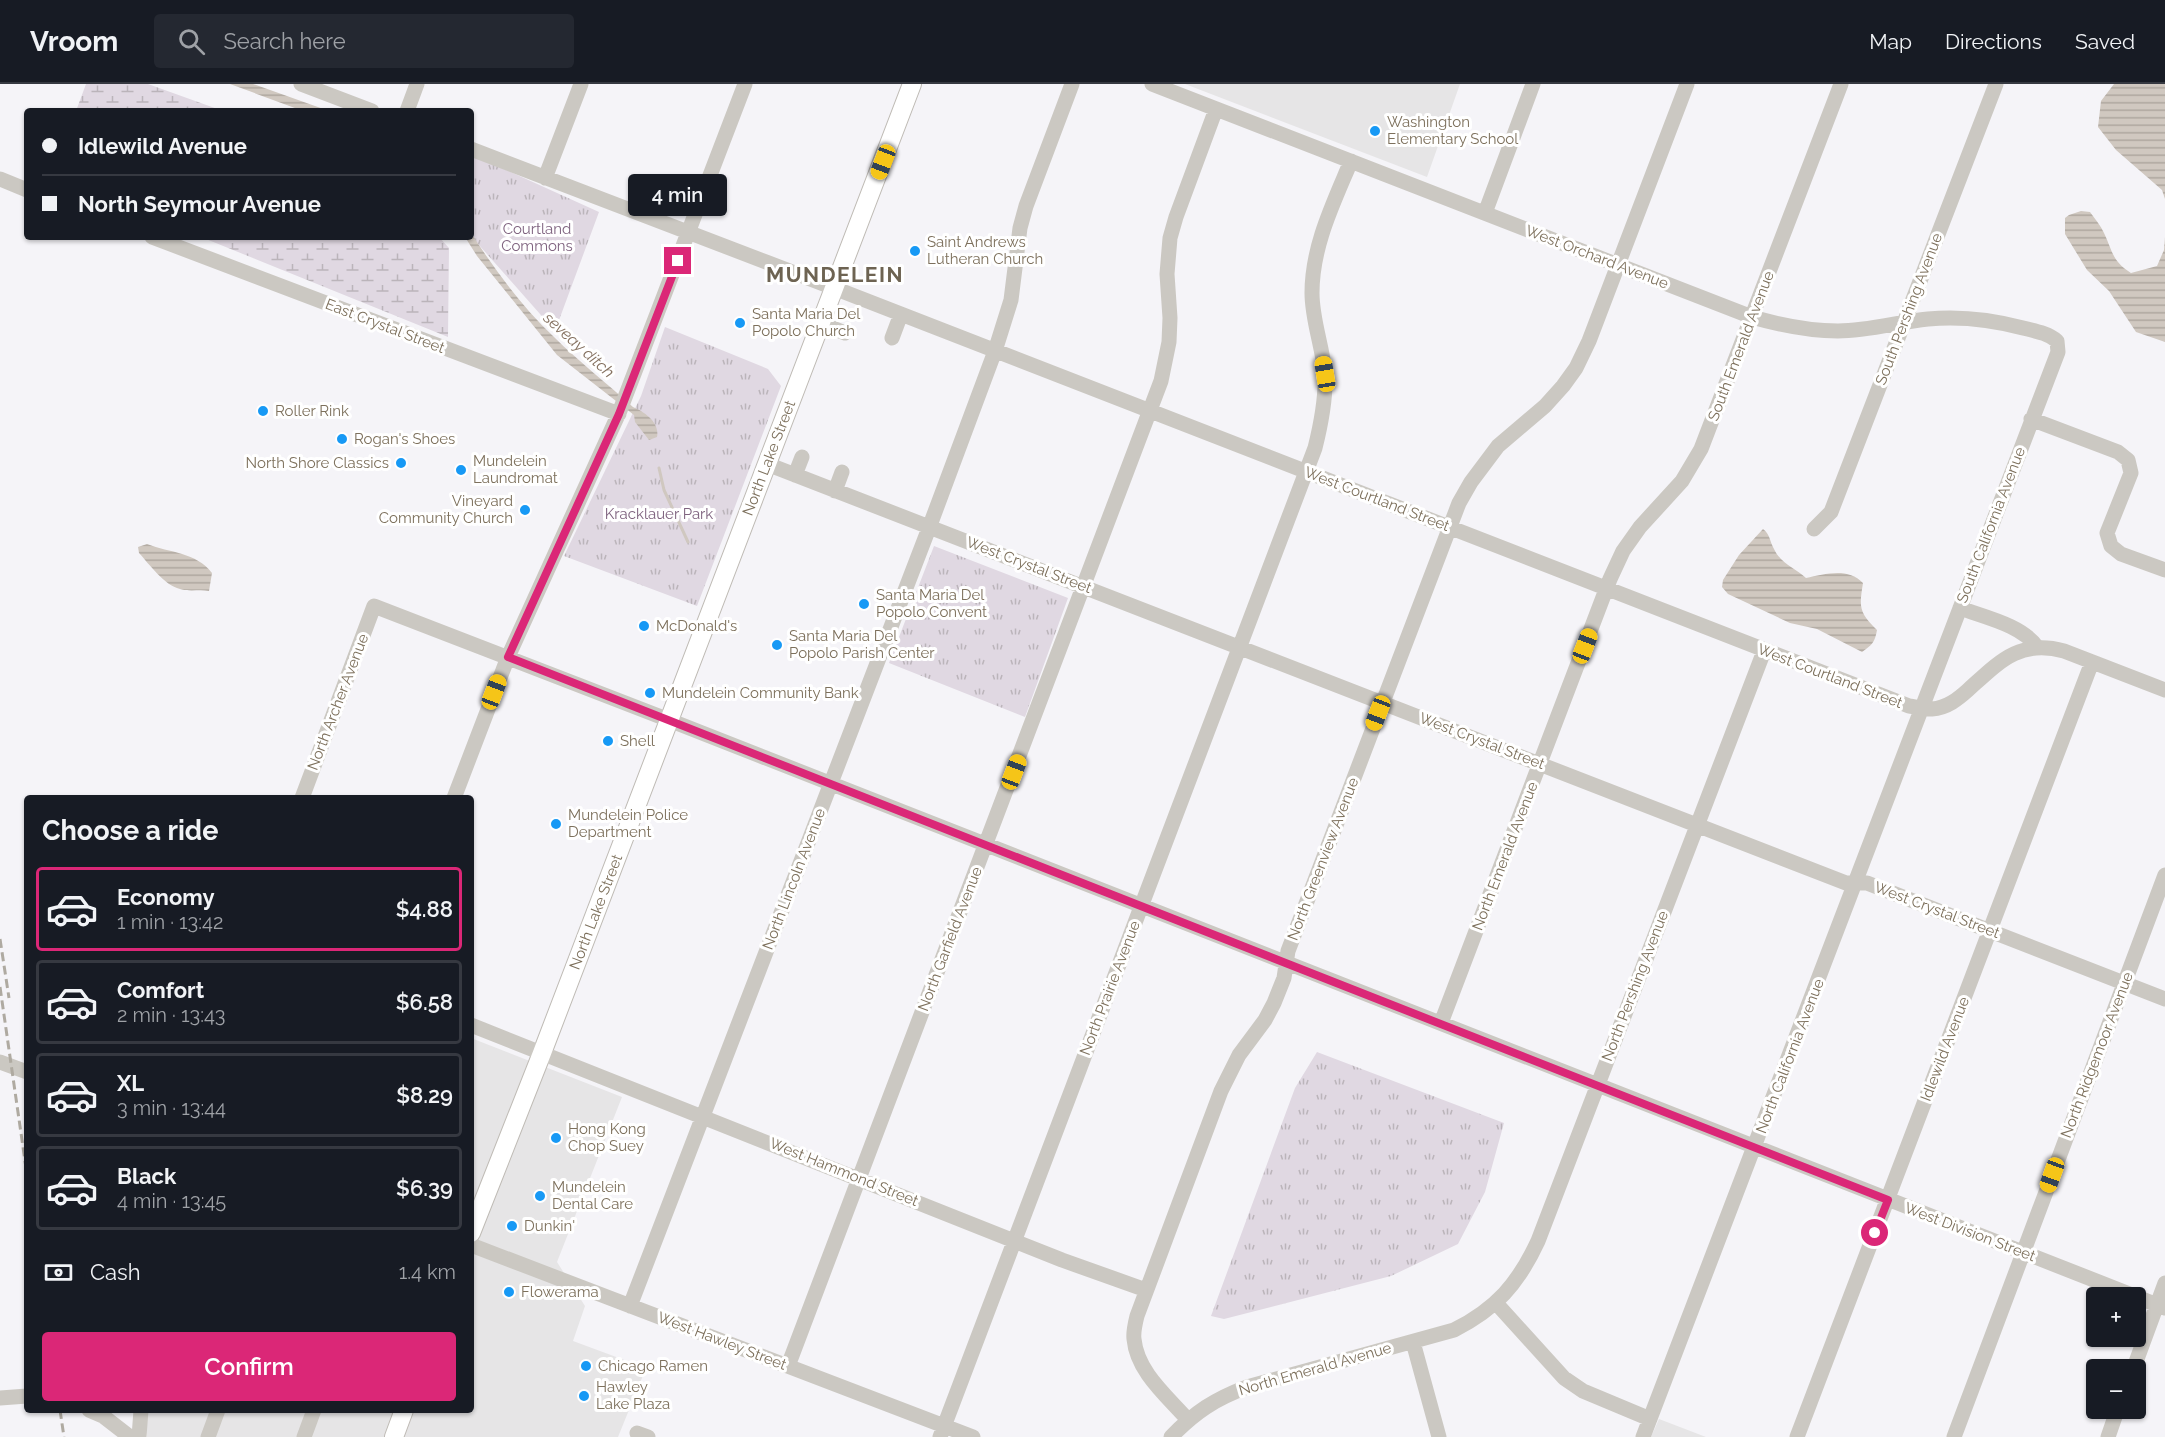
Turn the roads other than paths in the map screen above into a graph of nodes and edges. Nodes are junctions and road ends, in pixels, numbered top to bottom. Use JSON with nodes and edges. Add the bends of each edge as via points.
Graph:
{"nodes":[{"id":1,"x":301,"y":84,"type":"edge"},
{"id":2,"x":417,"y":84,"type":"edge"},
{"id":3,"x":581,"y":84,"type":"edge"},
{"id":4,"x":745,"y":84,"type":"edge"},
{"id":5,"x":912,"y":84,"type":"edge"},
{"id":6,"x":1072,"y":84,"type":"edge"},
{"id":7,"x":1152,"y":84,"type":"edge"},
{"id":8,"x":1533,"y":84,"type":"edge"},
{"id":9,"x":1687,"y":84,"type":"edge"},
{"id":10,"x":1841,"y":84,"type":"edge"},
{"id":11,"x":1996,"y":84,"type":"edge"},
{"id":12,"x":364,"y":108,"type":"edge"},
{"id":13,"x":408,"y":108,"type":"edge"},
{"id":14,"x":1216,"y":109,"type":"junction"},
{"id":15,"x":474,"y":150,"type":"edge"},
{"id":16,"x":1351,"y":161,"type":"junction"},
{"id":17,"x":546,"y":178,"type":"junction"},
{"id":18,"x":0,"y":179,"type":"edge"},
{"id":19,"x":24,"y":188,"type":"edge"},
{"id":20,"x":1485,"y":213,"type":"junction"},
{"id":21,"x":689,"y":232,"type":"junction"},
{"id":22,"x":160,"y":240,"type":"edge"},
{"id":23,"x":1618,"y":265,"type":"junction"},
{"id":24,"x":834,"y":288,"type":"junction"},
{"id":25,"x":901,"y":314,"type":"junction"},
{"id":26,"x":1752,"y":317,"type":"junction"},
{"id":27,"x":820,"y":323,"type":"junction"},
{"id":28,"x":1904,"y":323,"type":"junction"},
{"id":29,"x":845,"y":333,"type":"dead end"},
{"id":30,"x":892,"y":338,"type":"dead end"},
{"id":31,"x":2057,"y":341,"type":"joint"},
{"id":32,"x":995,"y":351,"type":"junction"},
{"id":33,"x":1151,"y":411,"type":"junction"},
{"id":34,"x":619,"y":414,"type":"junction"},
{"id":35,"x":2031,"y":419,"type":"junction"},
{"id":36,"x":802,"y":457,"type":"dead end"},
{"id":37,"x":767,"y":464,"type":"junction"},
{"id":38,"x":842,"y":472,"type":"dead end"},
{"id":39,"x":1306,"y":472,"type":"junction"},
{"id":40,"x":795,"y":475,"type":"junction"},
{"id":41,"x":835,"y":491,"type":"junction"},
{"id":42,"x":1449,"y":527,"type":"junction"},
{"id":43,"x":929,"y":528,"type":"junction"},
{"id":44,"x":1814,"y":529,"type":"dead end"},
{"id":45,"x":2165,"y":570,"type":"edge"},
{"id":46,"x":1085,"y":586,"type":"junction"},
{"id":47,"x":1607,"y":588,"type":"junction"},
{"id":48,"x":374,"y":606,"type":"joint"},
{"id":49,"x":1960,"y":608,"type":"junction"},
{"id":50,"x":1240,"y":647,"type":"junction"},
{"id":51,"x":2037,"y":647,"type":"junction"},
{"id":52,"x":1764,"y":651,"type":"junction"},
{"id":53,"x":508,"y":657,"type":"junction"},
{"id":54,"x":2092,"y":662,"type":"junction"},
{"id":55,"x":2165,"y":690,"type":"edge"},
{"id":56,"x":1383,"y":702,"type":"junction"},
{"id":57,"x":1922,"y":708,"type":"junction"},
{"id":58,"x":669,"y":720,"type":"junction"},
{"id":59,"x":1540,"y":764,"type":"junction"},
{"id":60,"x":830,"y":784,"type":"junction"},
{"id":61,"x":303,"y":795,"type":"edge"},
{"id":62,"x":455,"y":795,"type":"edge"},
{"id":63,"x":1697,"y":825,"type":"junction"},
{"id":64,"x":986,"y":845,"type":"junction"},
{"id":65,"x":2165,"y":875,"type":"edge"},
{"id":66,"x":1855,"y":882,"type":"junction"},
{"id":67,"x":1142,"y":907,"type":"junction"},
{"id":68,"x":1990,"y":930,"type":"junction"},
{"id":69,"x":1287,"y":964,"type":"junction"},
{"id":70,"x":2124,"y":983,"type":"junction"},
{"id":71,"x":2165,"y":999,"type":"edge"},
{"id":72,"x":1441,"y":1023,"type":"junction"},
{"id":73,"x":474,"y":1026,"type":"edge"},
{"id":74,"x":542,"y":1053,"type":"junction"},
{"id":75,"x":0,"y":1062,"type":"edge"},
{"id":76,"x":24,"y":1071,"type":"edge"},
{"id":77,"x":1598,"y":1085,"type":"junction"},
{"id":78,"x":703,"y":1116,"type":"junction"},
{"id":79,"x":1755,"y":1147,"type":"junction"},
{"id":80,"x":858,"y":1178,"type":"junction"},
{"id":81,"x":1888,"y":1200,"type":"junction"},
{"id":82,"x":474,"y":1225,"type":"edge"},
{"id":83,"x":1014,"y":1241,"type":"junction"},
{"id":84,"x":474,"y":1246,"type":"edge"},
{"id":85,"x":2023,"y":1252,"type":"junction"},
{"id":86,"x":2165,"y":1283,"type":"edge"},
{"id":87,"x":1146,"y":1290,"type":"junction"},
{"id":88,"x":1496,"y":1303,"type":"junction"},
{"id":89,"x":630,"y":1306,"type":"junction"},
{"id":90,"x":2161,"y":1306,"type":"edge"},
{"id":91,"x":1413,"y":1342,"type":"junction"},
{"id":92,"x":2138,"y":1359,"type":"edge"},
{"id":93,"x":788,"y":1366,"type":"junction"},
{"id":94,"x":24,"y":1396,"type":"edge"},
{"id":95,"x":0,"y":1398,"type":"edge"},
{"id":96,"x":96,"y":1413,"type":"edge"},
{"id":97,"x":141,"y":1413,"type":"edge"},
{"id":98,"x":218,"y":1413,"type":"edge"},
{"id":99,"x":313,"y":1413,"type":"edge"},
{"id":100,"x":403,"y":1413,"type":"edge"},
{"id":101,"x":1650,"y":1419,"type":"junction"},
{"id":102,"x":2114,"y":1419,"type":"edge"},
{"id":103,"x":1188,"y":1420,"type":"junction"},
{"id":104,"x":942,"y":1431,"type":"edge"},
{"id":105,"x":130,"y":1437,"type":"edge"},
{"id":106,"x":139,"y":1437,"type":"edge"},
{"id":107,"x":208,"y":1437,"type":"edge"},
{"id":108,"x":304,"y":1437,"type":"edge"},
{"id":109,"x":394,"y":1437,"type":"edge"},
{"id":110,"x":973,"y":1437,"type":"edge"},
{"id":111,"x":1171,"y":1437,"type":"edge"},
{"id":112,"x":1439,"y":1437,"type":"edge"},
{"id":113,"x":1643,"y":1437,"type":"edge"},
{"id":114,"x":1797,"y":1437,"type":"edge"},
{"id":115,"x":1954,"y":1437,"type":"edge"},
{"id":116,"x":2108,"y":1437,"type":"edge"}],
"edges":[{"from":1,"to":12,"type":"street"},
{"from":2,"to":13,"type":"street"},
{"from":3,"to":17,"type":"street"},
{"from":4,"to":21,"type":"street"},
{"from":5,"to":24,"type":"main road","name":"North Lake Street"},
{"from":6,"to":32,"type":"street","name":"North Lincoln Avenue","via":[[1026,206],[1011,300]]},
{"from":7,"to":14,"type":"street","name":"West Orchard Avenue"},
{"from":8,"to":20,"type":"street"},
{"from":9,"to":23,"type":"street","name":"North Greenview Avenue"},
{"from":10,"to":26,"type":"street","name":"South Emerald Avenue"},
{"from":11,"to":28,"type":"street","name":"South Pershing Avenue"},
{"from":14,"to":16,"type":"street","name":"West Orchard Avenue"},
{"from":14,"to":33,"type":"street","name":"North Garfield Avenue","via":[[1170,238],[1169,342]]},
{"from":15,"to":17,"type":"street","name":"West Courtland Street"},
{"from":16,"to":20,"type":"street","name":"West Orchard Avenue"},
{"from":16,"to":39,"type":"street","name":"North Prairie Avenue","via":[[1323,229],[1313,272],[1313,314],[1325,374],[1320,430]]},
{"from":17,"to":21,"type":"street","name":"West Courtland Street"},
{"from":18,"to":19,"type":"street"},
{"from":20,"to":23,"type":"street","name":"West Orchard Avenue"},
{"from":21,"to":24,"type":"street","name":"West Courtland Street"},
{"from":21,"to":34,"type":"street"},
{"from":22,"to":34,"type":"street","name":"East Crystal Street"},
{"from":23,"to":26,"type":"street","name":"West Orchard Avenue"},
{"from":23,"to":42,"type":"street","name":"North Greenview Avenue","via":[[1576,368],[1545,406],[1484,463]]},
{"from":24,"to":25,"type":"street","name":"West Courtland Street"},
{"from":24,"to":27,"type":"main road","name":"North Lake Street"},
{"from":25,"to":30,"type":"street"},
{"from":25,"to":32,"type":"street","name":"West Courtland Street"},
{"from":26,"to":28,"type":"street","name":"West Orchard Avenue","via":[[1818,331]]},
{"from":26,"to":47,"type":"street","name":"South Emerald Avenue","via":[[1701,450],[1667,499],[1623,551]]},
{"from":27,"to":29,"type":"street"},
{"from":27,"to":37,"type":"main road","name":"North Lake Street"},
{"from":28,"to":31,"type":"street","name":"West Orchard Avenue","via":[[1981,319],[2038,332]]},
{"from":28,"to":44,"type":"street","name":"South Pershing Avenue","via":[[1831,512]]},
{"from":31,"to":35,"type":"street","name":"South California Avenue","via":[[2058,352]]},
{"from":32,"to":33,"type":"street","name":"West Courtland Street"},
{"from":32,"to":43,"type":"street","name":"North Lincoln Avenue"},
{"from":33,"to":39,"type":"street","name":"West Courtland Street"},
{"from":33,"to":46,"type":"street","name":"North Garfield Avenue"},
{"from":34,"to":53,"type":"street"},
{"from":35,"to":45,"type":"street","via":[[2118,452],[2128,460],[2130,473],[2107,533],[2111,546],[2121,554]]},
{"from":35,"to":49,"type":"street","name":"South California Avenue"},
{"from":36,"to":40,"type":"street"},
{"from":37,"to":40,"type":"street","name":"West Crystal Street"},
{"from":37,"to":58,"type":"main road","name":"North Lake Street"},
{"from":38,"to":41,"type":"street"},
{"from":39,"to":42,"type":"street","name":"West Courtland Street"},
{"from":39,"to":50,"type":"street","name":"North Prairie Avenue"},
{"from":40,"to":41,"type":"street","name":"West Crystal Street"},
{"from":41,"to":43,"type":"street","name":"West Crystal Street"},
{"from":42,"to":47,"type":"street","name":"West Courtland Street"},
{"from":42,"to":56,"type":"street","name":"North Greenview Avenue"},
{"from":43,"to":46,"type":"street","name":"West Crystal Street"},
{"from":43,"to":60,"type":"street","name":"North Lincoln Avenue"},
{"from":46,"to":50,"type":"street","name":"West Crystal Street"},
{"from":46,"to":64,"type":"street","name":"North Garfield Avenue"},
{"from":47,"to":52,"type":"street","name":"West Courtland Street"},
{"from":47,"to":59,"type":"street","name":"North Emerald Avenue"},
{"from":48,"to":53,"type":"street","name":"West Division Street"},
{"from":48,"to":61,"type":"street","name":"North Archer Avenue"},
{"from":49,"to":51,"type":"street","via":[[2011,628],[2032,639]]},
{"from":49,"to":57,"type":"street","name":"South California Avenue"},
{"from":50,"to":56,"type":"street","name":"West Crystal Street"},
{"from":50,"to":67,"type":"street","name":"North Prairie Avenue"},
{"from":51,"to":54,"type":"street","via":[[2057,649]]},
{"from":51,"to":57,"type":"street","via":[[2016,652],[1999,663],[1948,705]]},
{"from":52,"to":57,"type":"street","name":"West Courtland Street"},
{"from":52,"to":63,"type":"street","name":"North Pershing Avenue"},
{"from":53,"to":58,"type":"street","name":"West Division Street"},
{"from":53,"to":62,"type":"street"},
{"from":54,"to":55,"type":"street"},
{"from":54,"to":68,"type":"street","name":"Idlewild Avenue"},
{"from":56,"to":59,"type":"street","name":"West Crystal Street"},
{"from":56,"to":69,"type":"street","name":"North Greenview Avenue","via":[[1288,951]]},
{"from":57,"to":66,"type":"street","name":"North California Avenue"},
{"from":58,"to":60,"type":"street","name":"West Division Street"},
{"from":58,"to":74,"type":"main road","name":"North Lake Street"},
{"from":59,"to":63,"type":"street","name":"West Crystal Street"},
{"from":59,"to":72,"type":"street","name":"North Emerald Avenue"},
{"from":60,"to":64,"type":"street","name":"West Division Street"},
{"from":60,"to":78,"type":"street","name":"North Lincoln Avenue"},
{"from":63,"to":66,"type":"street","name":"West Crystal Street","via":[[1846,883]]},
{"from":63,"to":77,"type":"street","name":"North Pershing Avenue"},
{"from":64,"to":67,"type":"street","name":"West Division Street"},
{"from":64,"to":80,"type":"street","name":"North Garfield Avenue"},
{"from":65,"to":70,"type":"street","name":"North Ridgemoor Avenue"},
{"from":66,"to":68,"type":"street","name":"West Crystal Street","via":[[1867,883]]},
{"from":66,"to":79,"type":"street","name":"North California Avenue"},
{"from":67,"to":69,"type":"street","name":"West Division Street"},
{"from":67,"to":83,"type":"street","name":"North Prairie Avenue"},
{"from":68,"to":70,"type":"street","name":"West Crystal Street"},
{"from":68,"to":81,"type":"street","name":"Idlewild Avenue"},
{"from":69,"to":72,"type":"street","name":"West Division Street"},
{"from":69,"to":87,"type":"street","name":"North Greenview Avenue","via":[[1274,1003],[1225,1082]]},
{"from":70,"to":71,"type":"street","name":"West Crystal Street"},
{"from":70,"to":85,"type":"street","name":"North Ridgemoor Avenue"},
{"from":72,"to":77,"type":"street","name":"West Division Street"},
{"from":73,"to":74,"type":"street","name":"West Hammond Street"},
{"from":74,"to":78,"type":"street","name":"West Hammond Street"},
{"from":74,"to":82,"type":"main road","name":"North Lake Street"},
{"from":75,"to":76,"type":"street"},
{"from":77,"to":79,"type":"street","name":"West Division Street"},
{"from":77,"to":88,"type":"street","name":"North Pershing Avenue","via":[[1528,1262]]},
{"from":78,"to":80,"type":"street","name":"West Hammond Street"},
{"from":78,"to":89,"type":"street","name":"North Lincoln Avenue"},
{"from":79,"to":81,"type":"street","name":"West Division Street"},
{"from":79,"to":101,"type":"street","name":"North California Avenue"},
{"from":80,"to":83,"type":"street","name":"West Hammond Street"},
{"from":80,"to":93,"type":"street","name":"North Garfield Avenue"},
{"from":81,"to":85,"type":"street","name":"West Division Street"},
{"from":81,"to":114,"type":"street","name":"Idlewild Avenue"},
{"from":83,"to":87,"type":"street","name":"West Hammond Street"},
{"from":83,"to":104,"type":"street","name":"North Prairie Avenue"},
{"from":84,"to":89,"type":"street","name":"West Hawley Street"},
{"from":85,"to":90,"type":"street","name":"West Division Street"},
{"from":85,"to":115,"type":"street","name":"North Ridgemoor Avenue"},
{"from":86,"to":90,"type":"street"},
{"from":87,"to":103,"type":"street","name":"North Greenview Avenue","via":[[1133,1336],[1136,1352],[1144,1371]]},
{"from":88,"to":91,"type":"street","name":"North Pershing Avenue","via":[[1454,1330]]},
{"from":88,"to":101,"type":"street","via":[[1564,1378],[1583,1391]]},
{"from":89,"to":93,"type":"street","name":"West Hawley Street"},
{"from":90,"to":92,"type":"street"},
{"from":91,"to":103,"type":"street","name":"North Emerald Avenue","via":[[1247,1387],[1206,1405]]},
{"from":91,"to":112,"type":"street"},
{"from":93,"to":104,"type":"street","name":"West Hawley Street"},
{"from":94,"to":95,"type":"street"},
{"from":96,"to":105,"type":"street"},
{"from":97,"to":106,"type":"street"},
{"from":98,"to":107,"type":"street"},
{"from":99,"to":108,"type":"street"},
{"from":100,"to":109,"type":"main road"},
{"from":101,"to":113,"type":"street","name":"North California Avenue"},
{"from":102,"to":116,"type":"street"},
{"from":103,"to":111,"type":"street"},
{"from":104,"to":110,"type":"street","name":"West Hawley Street"}]}
